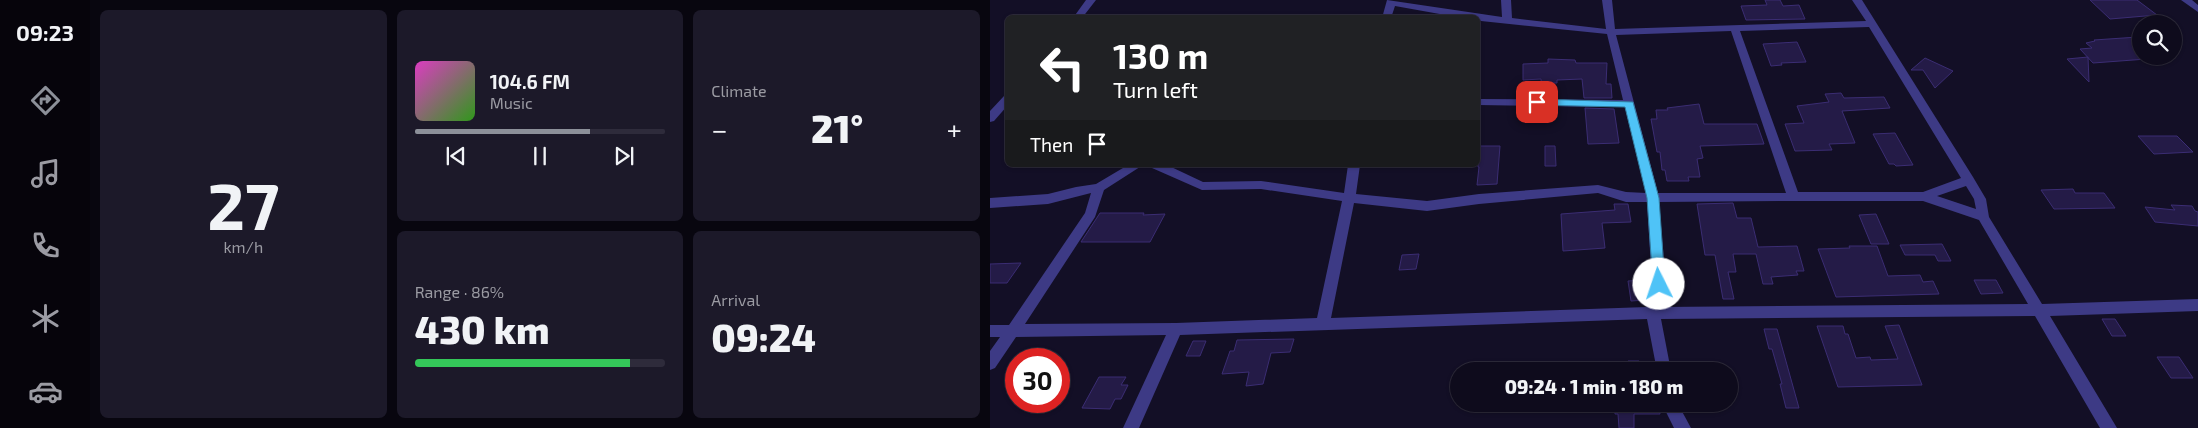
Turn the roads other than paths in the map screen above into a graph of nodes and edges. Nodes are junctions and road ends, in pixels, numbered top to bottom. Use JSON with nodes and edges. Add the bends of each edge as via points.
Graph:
{"nodes":[{"id":1,"x":1091,"y":0,"type":"edge"},
{"id":2,"x":1506,"y":0,"type":"edge"},
{"id":3,"x":1607,"y":0,"type":"edge"},
{"id":4,"x":1857,"y":0,"type":"edge"},
{"id":5,"x":2186,"y":0,"type":"edge"},
{"id":6,"x":1392,"y":1,"type":"edge"},
{"id":7,"x":2198,"y":9,"type":"edge"},
{"id":8,"x":1079,"y":15,"type":"edge"},
{"id":9,"x":1387,"y":15,"type":"edge"},
{"id":10,"x":1477,"y":15,"type":"edge"},
{"id":11,"x":1480,"y":16,"type":"edge"},
{"id":12,"x":1507,"y":20,"type":"junction"},
{"id":13,"x":1874,"y":24,"type":"junction"},
{"id":14,"x":1735,"y":29,"type":"junction"},
{"id":15,"x":1611,"y":32,"type":"junction"},
{"id":16,"x":1480,"y":102,"type":"edge"},
{"id":17,"x":1005,"y":104,"type":"edge"},
{"id":18,"x":1630,"y":104,"type":"junction"},
{"id":19,"x":990,"y":118,"type":"edge"},
{"id":20,"x":1134,"y":167,"type":"edge"},
{"id":21,"x":1160,"y":167,"type":"edge"},
{"id":22,"x":1354,"y":167,"type":"edge"},
{"id":23,"x":1969,"y":180,"type":"junction"},
{"id":24,"x":1099,"y":188,"type":"junction"},
{"id":25,"x":1924,"y":196,"type":"junction"},
{"id":26,"x":1794,"y":197,"type":"junction"},
{"id":27,"x":1349,"y":198,"type":"junction"},
{"id":28,"x":1653,"y":198,"type":"junction"},
{"id":29,"x":990,"y":203,"type":"edge"},
{"id":30,"x":1983,"y":217,"type":"junction"},
{"id":31,"x":2198,"y":305,"type":"edge"},
{"id":32,"x":2038,"y":310,"type":"junction"},
{"id":33,"x":1653,"y":313,"type":"junction"},
{"id":34,"x":1323,"y":324,"type":"junction"},
{"id":35,"x":1176,"y":329,"type":"junction"},
{"id":36,"x":1011,"y":330,"type":"junction"},
{"id":37,"x":990,"y":331,"type":"edge"},
{"id":38,"x":1662,"y":362,"type":"edge"},
{"id":39,"x":990,"y":363,"type":"edge"},
{"id":40,"x":1674,"y":412,"type":"edge"},
{"id":41,"x":1131,"y":428,"type":"edge"},
{"id":42,"x":1683,"y":428,"type":"edge"},
{"id":43,"x":2108,"y":428,"type":"edge"}],
"edges":[{"from":1,"to":8,"type":"street"},
{"from":2,"to":12,"type":"street"},
{"from":3,"to":15,"type":"street"},
{"from":4,"to":13,"type":"street"},
{"from":5,"to":7,"type":"street"},
{"from":6,"to":9,"type":"street"},
{"from":6,"to":10,"type":"street"},
{"from":11,"to":12,"type":"street"},
{"from":12,"to":15,"type":"street"},
{"from":13,"to":14,"type":"street"},
{"from":13,"to":23,"type":"street"},
{"from":14,"to":15,"type":"street"},
{"from":14,"to":26,"type":"street"},
{"from":15,"to":18,"type":"street"},
{"from":16,"to":18,"type":"street"},
{"from":17,"to":19,"type":"street"},
{"from":18,"to":28,"type":"street"},
{"from":20,"to":24,"type":"street"},
{"from":21,"to":27,"type":"street","via":[[1202,186],[1260,185]]},
{"from":22,"to":27,"type":"street"},
{"from":23,"to":25,"type":"street"},
{"from":23,"to":30,"type":"street","via":[[1980,199]]},
{"from":24,"to":29,"type":"street","via":[[1048,199]]},
{"from":24,"to":36,"type":"street","via":[[1091,214]]},
{"from":25,"to":26,"type":"street"},
{"from":25,"to":30,"type":"street"},
{"from":26,"to":28,"type":"street"},
{"from":27,"to":28,"type":"street","via":[[1427,206],[1598,190],[1626,197]]},
{"from":27,"to":34,"type":"street"},
{"from":28,"to":33,"type":"street","via":[[1659,284]]},
{"from":30,"to":32,"type":"street"},
{"from":31,"to":32,"type":"street"},
{"from":32,"to":33,"type":"street"},
{"from":32,"to":43,"type":"street"},
{"from":33,"to":34,"type":"street"},
{"from":33,"to":38,"type":"street"},
{"from":34,"to":35,"type":"street"},
{"from":35,"to":36,"type":"street"},
{"from":35,"to":41,"type":"street"},
{"from":36,"to":37,"type":"street"},
{"from":36,"to":39,"type":"street"},
{"from":40,"to":42,"type":"street"}]}
